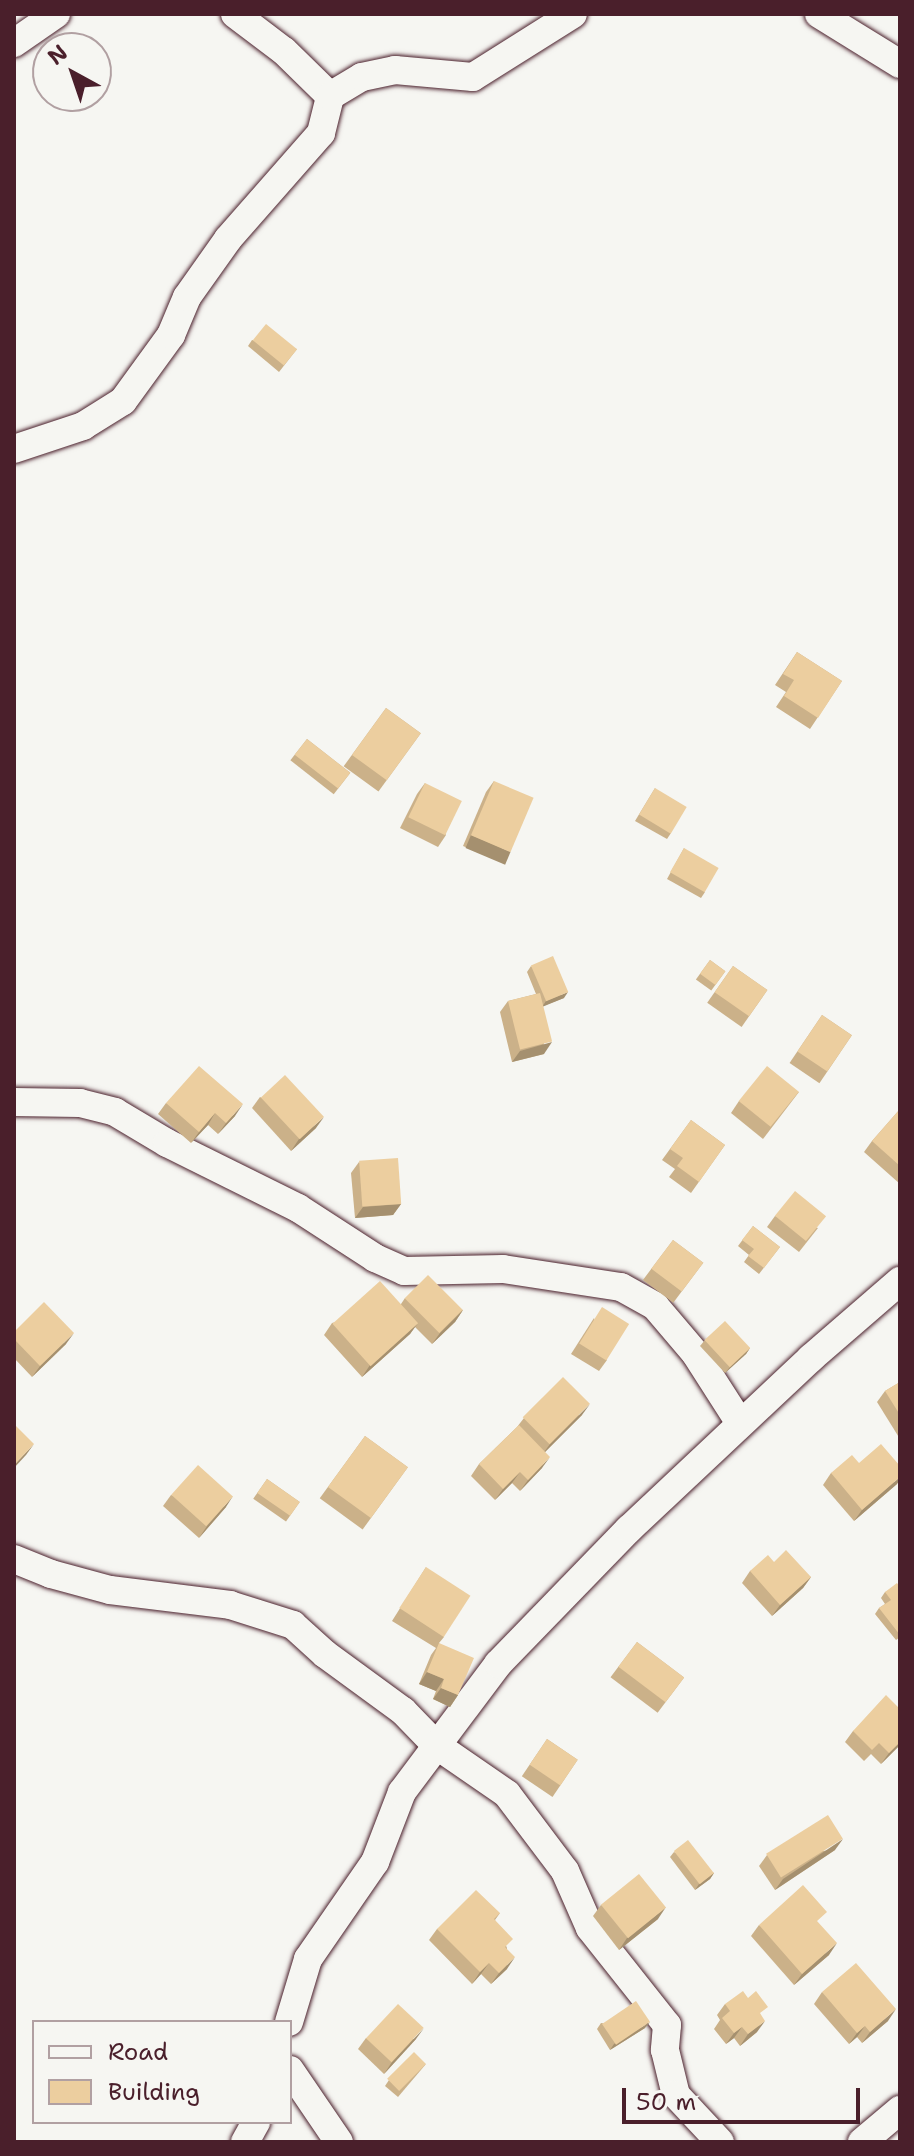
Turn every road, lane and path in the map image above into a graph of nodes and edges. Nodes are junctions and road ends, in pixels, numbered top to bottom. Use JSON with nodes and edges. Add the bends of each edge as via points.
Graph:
{"nodes":[{"id":1,"x":56,"y":14,"type":"edge"},
{"id":2,"x":235,"y":14,"type":"edge"},
{"id":3,"x":573,"y":14,"type":"edge"},
{"id":4,"x":819,"y":14,"type":"edge"},
{"id":5,"x":14,"y":43,"type":"edge"},
{"id":6,"x":900,"y":64,"type":"edge"},
{"id":7,"x":330,"y":96,"type":"junction"},
{"id":8,"x":14,"y":449,"type":"edge"},
{"id":9,"x":14,"y":1102,"type":"edge"},
{"id":10,"x":900,"y":1281,"type":"edge"},
{"id":11,"x":740,"y":1423,"type":"junction"},
{"id":12,"x":14,"y":1559,"type":"edge"},
{"id":13,"x":436,"y":1745,"type":"junction"},
{"id":14,"x":290,"y":2020,"type":"edge"},
{"id":15,"x":292,"y":2073,"type":"edge"},
{"id":16,"x":900,"y":2110,"type":"edge"},
{"id":17,"x":255,"y":2124,"type":"edge"},
{"id":18,"x":245,"y":2142,"type":"edge"},
{"id":19,"x":339,"y":2142,"type":"edge"},
{"id":20,"x":720,"y":2142,"type":"edge"},
{"id":21,"x":862,"y":2142,"type":"edge"}],
"edges":[{"from":1,"to":5,"type":"street"},
{"from":2,"to":7,"type":"street","via":[[284,51]]},
{"from":3,"to":7,"type":"street","via":[[473,77],[395,70],[362,77]]},
{"from":4,"to":6,"type":"street"},
{"from":7,"to":8,"type":"street","via":[[321,133],[228,239],[187,297],[171,335],[123,401],[83,426]]},
{"from":9,"to":11,"type":"street","via":[[80,1103],[115,1112],[298,1208],[404,1271],[503,1269],[621,1287],[655,1306],[695,1353]]},
{"from":10,"to":11,"type":"street"},
{"from":11,"to":13,"type":"street","via":[[498,1664]]},
{"from":12,"to":13,"type":"street","via":[[110,1590],[230,1605],[293,1625],[403,1711]]},
{"from":13,"to":14,"type":"street","via":[[402,1792],[375,1862],[308,1959]]},
{"from":13,"to":20,"type":"street","via":[[507,1794],[565,1871],[590,1928],[667,2025],[665,2050],[676,2095]]},
{"from":15,"to":19,"type":"street"},
{"from":16,"to":21,"type":"street"},
{"from":17,"to":18,"type":"street"}]}
